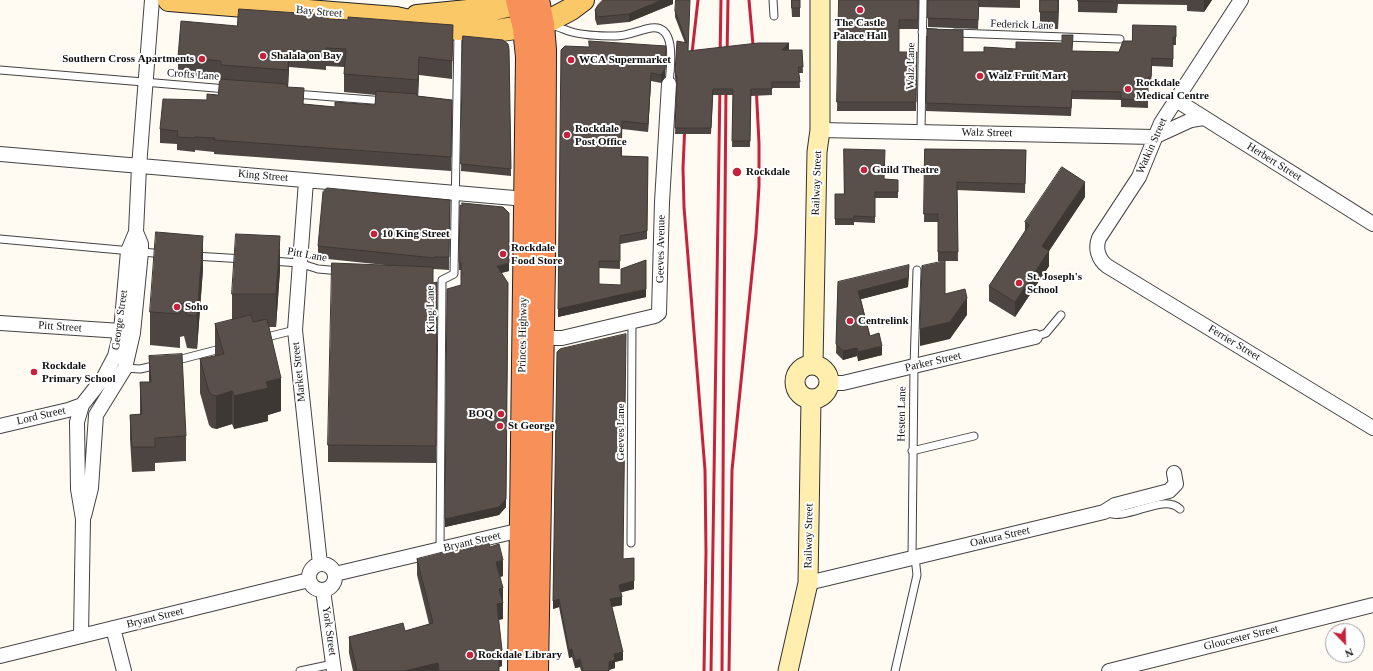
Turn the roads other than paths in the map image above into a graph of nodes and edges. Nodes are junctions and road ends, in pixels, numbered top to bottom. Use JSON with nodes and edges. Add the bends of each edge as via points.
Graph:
{"nodes":[{"id":1,"x":152,"y":0,"type":"edge"},
{"id":2,"x":169,"y":0,"type":"edge"},
{"id":3,"x":583,"y":0,"type":"edge"},
{"id":4,"x":772,"y":0,"type":"edge"},
{"id":5,"x":820,"y":0,"type":"edge"},
{"id":6,"x":923,"y":0,"type":"edge"},
{"id":7,"x":1242,"y":0,"type":"edge"},
{"id":8,"x":528,"y":1,"type":"edge"},
{"id":9,"x":774,"y":16,"type":"dead end"},
{"id":10,"x":396,"y":18,"type":"junction"},
{"id":11,"x":534,"y":26,"type":"junction"},
{"id":12,"x":458,"y":30,"type":"junction"},
{"id":13,"x":922,"y":32,"type":"junction"},
{"id":14,"x":1120,"y":39,"type":"dead end"},
{"id":15,"x":0,"y":70,"type":"edge"},
{"id":16,"x":146,"y":82,"type":"junction"},
{"id":17,"x":669,"y":84,"type":"joint"},
{"id":18,"x":238,"y":90,"type":"edge"},
{"id":19,"x":285,"y":93,"type":"edge"},
{"id":20,"x":1176,"y":100,"type":"junction"},
{"id":21,"x":394,"y":102,"type":"edge"},
{"id":22,"x":449,"y":106,"type":"edge"},
{"id":23,"x":456,"y":106,"type":"junction"},
{"id":24,"x":1204,"y":118,"type":"junction"},
{"id":25,"x":820,"y":130,"type":"junction"},
{"id":26,"x":921,"y":132,"type":"junction"},
{"id":27,"x":1154,"y":137,"type":"junction"},
{"id":28,"x":0,"y":154,"type":"edge"},
{"id":29,"x":139,"y":167,"type":"junction"},
{"id":30,"x":306,"y":181,"type":"junction"},
{"id":31,"x":456,"y":192,"type":"junction"},
{"id":32,"x":526,"y":199,"type":"junction"},
{"id":33,"x":1373,"y":224,"type":"edge"},
{"id":34,"x":0,"y":239,"type":"edge"},
{"id":35,"x":135,"y":252,"type":"junction"},
{"id":36,"x":172,"y":254,"type":"edge"},
{"id":37,"x":188,"y":255,"type":"edge"},
{"id":38,"x":1098,"y":255,"type":"joint"},
{"id":39,"x":249,"y":259,"type":"edge"},
{"id":40,"x":264,"y":260,"type":"edge"},
{"id":41,"x":299,"y":262,"type":"junction"},
{"id":42,"x":917,"y":270,"type":"dead end"},
{"id":43,"x":350,"y":272,"type":"edge"},
{"id":44,"x":434,"y":276,"type":"edge"},
{"id":45,"x":442,"y":280,"type":"junction"},
{"id":46,"x":1061,"y":315,"type":"dead end"},
{"id":47,"x":632,"y":322,"type":"junction"},
{"id":48,"x":0,"y":323,"type":"edge"},
{"id":49,"x":295,"y":330,"type":"junction"},
{"id":50,"x":121,"y":331,"type":"junction"},
{"id":51,"x":1035,"y":337,"type":"joint"},
{"id":52,"x":533,"y":338,"type":"junction"},
{"id":53,"x":254,"y":340,"type":"edge"},
{"id":54,"x":231,"y":346,"type":"edge"},
{"id":55,"x":813,"y":366,"type":"junction"},
{"id":56,"x":914,"y":367,"type":"junction"},
{"id":57,"x":125,"y":368,"type":"junction"},
{"id":58,"x":829,"y":383,"type":"junction"},
{"id":59,"x":811,"y":399,"type":"junction"},
{"id":60,"x":82,"y":405,"type":"junction"},
{"id":61,"x":0,"y":426,"type":"edge"},
{"id":62,"x":1373,"y":428,"type":"edge"},
{"id":63,"x":974,"y":436,"type":"dead end"},
{"id":64,"x":912,"y":451,"type":"junction"},
{"id":65,"x":1174,"y":473,"type":"dead end"},
{"id":66,"x":1180,"y":509,"type":"dead end"},
{"id":67,"x":1104,"y":512,"type":"junction"},
{"id":68,"x":83,"y":519,"type":"junction"},
{"id":69,"x":530,"y":530,"type":"junction"},
{"id":70,"x":631,"y":543,"type":"dead end"},
{"id":71,"x":440,"y":549,"type":"junction"},
{"id":72,"x":913,"y":558,"type":"junction"},
{"id":73,"x":320,"y":564,"type":"junction"},
{"id":74,"x":335,"y":574,"type":"junction"},
{"id":75,"x":310,"y":580,"type":"junction"},
{"id":76,"x":808,"y":583,"type":"junction"},
{"id":77,"x":323,"y":590,"type":"junction"},
{"id":78,"x":1373,"y":605,"type":"edge"},
{"id":79,"x":113,"y":628,"type":"junction"},
{"id":80,"x":81,"y":636,"type":"junction"},
{"id":81,"x":0,"y":656,"type":"edge"},
{"id":82,"x":334,"y":667,"type":"edge"},
{"id":83,"x":124,"y":671,"type":"edge"},
{"id":84,"x":300,"y":671,"type":"edge"},
{"id":85,"x":519,"y":671,"type":"edge"},
{"id":86,"x":537,"y":671,"type":"edge"},
{"id":87,"x":788,"y":671,"type":"edge"},
{"id":88,"x":894,"y":671,"type":"edge"},
{"id":89,"x":1109,"y":671,"type":"edge"}],
"edges":[{"from":1,"to":16,"type":"street","name":"George Street"},
{"from":2,"to":10,"type":"main road","name":"Bay Street"},
{"from":3,"to":11,"type":"main road","via":[[571,9]]},
{"from":4,"to":9,"type":"lane"},
{"from":5,"to":25,"type":"street","name":"Railway Street"},
{"from":6,"to":13,"type":"lane","name":"Walz Lane"},
{"from":7,"to":20,"type":"street","name":"Watkin Street"},
{"from":8,"to":10,"type":"main road","name":"Bay Street","via":[[439,10]]},
{"from":8,"to":11,"type":"highway","name":"Princes Highway"},
{"from":10,"to":12,"type":"main road","name":"Bay Street"},
{"from":11,"to":12,"type":"main road","name":"Bay Street","via":[[483,31]]},
{"from":11,"to":17,"type":"lane","name":"Geeves Avenue","via":[[608,36],[626,36],[657,28],[665,32],[671,46]]},
{"from":11,"to":32,"type":"highway","name":"Princes Highway","via":[[527,50]]},
{"from":11,"to":52,"type":"highway","name":"Princes Highway","via":[[545,58]]},
{"from":12,"to":23,"type":"lane","name":"King Lane"},
{"from":13,"to":14,"type":"lane","name":"Federick Lane"},
{"from":13,"to":26,"type":"lane","name":"Walz Lane"},
{"from":15,"to":16,"type":"lane","name":"Crofts Lane"},
{"from":16,"to":18,"type":"lane","name":"Crofts Lane"},
{"from":16,"to":29,"type":"street","name":"George Street"},
{"from":17,"to":47,"type":"street","name":"Geeves Avenue","via":[[662,209],[660,310],[655,316]]},
{"from":19,"to":21,"type":"lane"},
{"from":20,"to":24,"type":"street","name":"Herbert Street"},
{"from":20,"to":27,"type":"street","name":"Watkin Street"},
{"from":22,"to":23,"type":"lane"},
{"from":23,"to":31,"type":"lane","name":"King Lane"},
{"from":24,"to":27,"type":"street","via":[[1191,120]]},
{"from":24,"to":33,"type":"street","name":"Herbert Street"},
{"from":25,"to":26,"type":"street","name":"Walz Street"},
{"from":25,"to":55,"type":"street","name":"Railway Street","via":[[817,152]]},
{"from":26,"to":27,"type":"street","name":"Walz Street"},
{"from":27,"to":38,"type":"street","name":"Watkin Street","via":[[1139,177],[1099,238]]},
{"from":28,"to":29,"type":"street","name":"King Street"},
{"from":29,"to":30,"type":"street","name":"King Street"},
{"from":29,"to":35,"type":"street","name":"George Street"},
{"from":30,"to":31,"type":"street","name":"King Street"},
{"from":30,"to":41,"type":"street","name":"Market Street"},
{"from":31,"to":32,"type":"street","name":"King Street"},
{"from":31,"to":45,"type":"lane","name":"King Lane","via":[[454,274]]},
{"from":32,"to":52,"type":"highway","name":"Princes Highway"},
{"from":34,"to":35,"type":"lane"},
{"from":35,"to":36,"type":"lane"},
{"from":35,"to":50,"type":"street","name":"George Street"},
{"from":35,"to":57,"type":"street","name":"George Street","via":[[133,333]]},
{"from":37,"to":39,"type":"lane"},
{"from":38,"to":62,"type":"street","name":"Ferrier Street","via":[[1107,266]]},
{"from":40,"to":41,"type":"lane","name":"Pitt Lane"},
{"from":41,"to":43,"type":"lane","name":"Pitt Lane","via":[[318,269]]},
{"from":41,"to":49,"type":"street","name":"Market Street"},
{"from":42,"to":56,"type":"lane","name":"Hesten Lane"},
{"from":44,"to":45,"type":"lane"},
{"from":45,"to":71,"type":"lane","name":"King Lane"},
{"from":46,"to":51,"type":"lane","via":[[1051,329]]},
{"from":47,"to":52,"type":"street","name":"Geeves Avenue","via":[[562,338]]},
{"from":47,"to":70,"type":"lane","name":"Geeves Lane"},
{"from":48,"to":50,"type":"street","name":"Pitt Street"},
{"from":49,"to":53,"type":"lane"},
{"from":49,"to":73,"type":"street","name":"Market Street"},
{"from":50,"to":60,"type":"street","name":"George Street","via":[[115,356],[104,377]]},
{"from":51,"to":56,"type":"street","name":"Parker Street"},
{"from":52,"to":69,"type":"highway","name":"Princes Highway"},
{"from":54,"to":57,"type":"lane","via":[[142,369]]},
{"from":55,"to":58,"type":"street","via":[[818,366],[826,373]]},
{"from":55,"to":59,"type":"street","via":[[802,369],[796,378],[800,394]]},
{"from":56,"to":58,"type":"street","name":"Parker Street","via":[[843,383]]},
{"from":56,"to":64,"type":"lane","name":"Hesten Lane"},
{"from":57,"to":68,"type":"street","name":"George Street","via":[[96,414],[91,488]]},
{"from":58,"to":59,"type":"street","via":[[821,396]]},
{"from":59,"to":76,"type":"street","name":"Railway Street"},
{"from":60,"to":61,"type":"street","name":"Lord Street"},
{"from":60,"to":68,"type":"street","name":"George Street","via":[[77,422],[77,436],[79,496]]},
{"from":63,"to":64,"type":"lane"},
{"from":64,"to":72,"type":"lane","name":"Hesten Lane"},
{"from":65,"to":67,"type":"street","name":"Oakura Street","via":[[1176,484],[1169,490],[1115,505]]},
{"from":66,"to":67,"type":"lane","via":[[1169,504],[1115,516]]},
{"from":67,"to":72,"type":"street","name":"Oakura Street"},
{"from":68,"to":80,"type":"street","name":"George Street"},
{"from":69,"to":71,"type":"street","name":"Bryant Street"},
{"from":69,"to":85,"type":"highway","name":"Princes Highway"},
{"from":69,"to":86,"type":"highway","name":"Princes Highway"},
{"from":71,"to":74,"type":"street","name":"Bryant Street"},
{"from":72,"to":76,"type":"street","name":"Oakura Street"},
{"from":72,"to":88,"type":"lane","name":"Hesten Lane","via":[[917,575]]},
{"from":73,"to":74,"type":"street","via":[[328,565]]},
{"from":73,"to":75,"type":"street","via":[[310,572]]},
{"from":74,"to":77,"type":"street","via":[[334,583]]},
{"from":75,"to":77,"type":"street","via":[[315,588]]},
{"from":75,"to":79,"type":"street","name":"Bryant Street"},
{"from":76,"to":87,"type":"street","name":"Railway Street"},
{"from":77,"to":82,"type":"street","name":"York Street"},
{"from":78,"to":89,"type":"street","name":"Gloucester Street"},
{"from":79,"to":80,"type":"street","name":"Bryant Street"},
{"from":79,"to":83,"type":"street"},
{"from":80,"to":81,"type":"street","name":"Bryant Street"},
{"from":82,"to":84,"type":"lane"}]}
